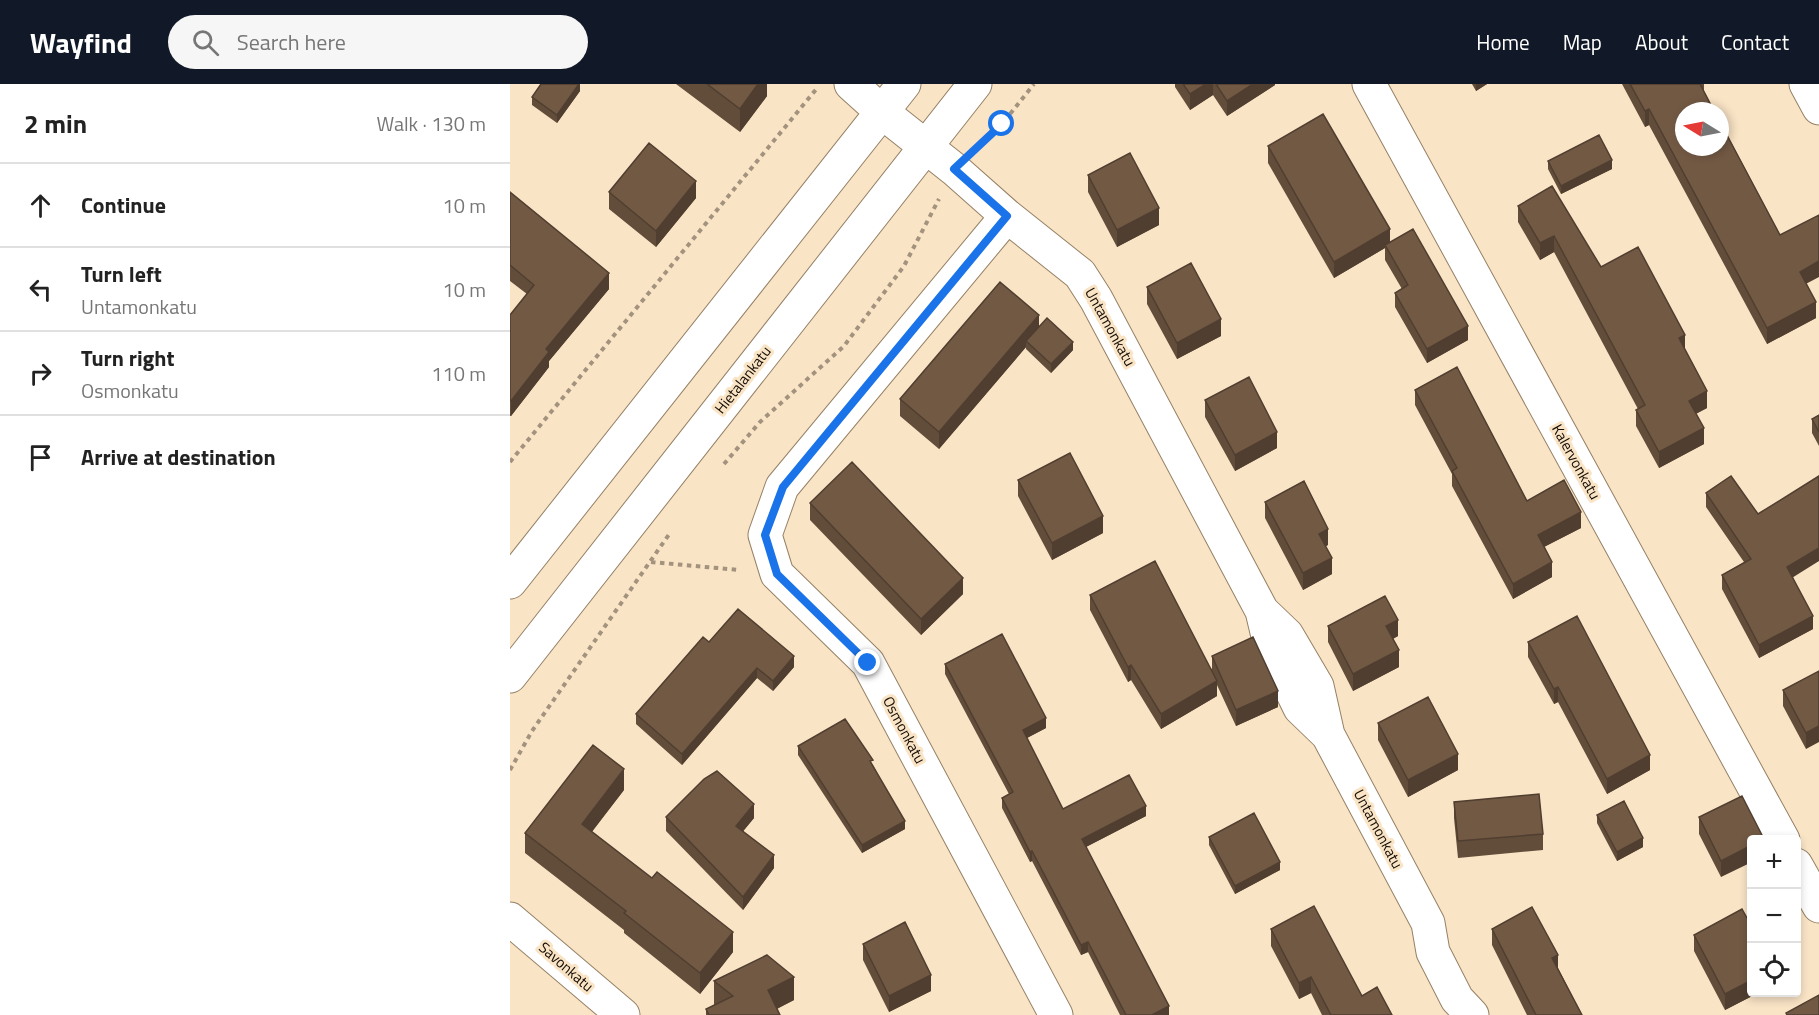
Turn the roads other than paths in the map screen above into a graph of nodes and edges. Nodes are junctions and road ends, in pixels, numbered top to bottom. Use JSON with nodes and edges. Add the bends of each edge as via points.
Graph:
{"nodes":[{"id":1,"x":851,"y":84,"type":"edge"},
{"id":2,"x":904,"y":84,"type":"edge"},
{"id":3,"x":975,"y":84,"type":"edge"},
{"id":4,"x":1369,"y":84,"type":"edge"},
{"id":5,"x":1806,"y":84,"type":"edge"},
{"id":6,"x":1819,"y":108,"type":"edge"},
{"id":7,"x":882,"y":112,"type":"junction"},
{"id":8,"x":925,"y":147,"type":"junction"},
{"id":9,"x":1007,"y":216,"type":"junction"},
{"id":10,"x":510,"y":582,"type":"edge"},
{"id":11,"x":510,"y":676,"type":"edge"},
{"id":12,"x":1780,"y":835,"type":"edge"},
{"id":13,"x":1801,"y":872,"type":"edge"},
{"id":14,"x":1819,"y":906,"type":"edge"},
{"id":15,"x":510,"y":919,"type":"edge"},
{"id":16,"x":1428,"y":922,"type":"junction"},
{"id":17,"x":622,"y":1015,"type":"edge"},
{"id":18,"x":1056,"y":1015,"type":"edge"},
{"id":19,"x":1472,"y":1015,"type":"edge"},
{"id":20,"x":1480,"y":1015,"type":"edge"}],
"edges":[{"from":1,"to":7,"type":"street","name":"Untamonkatu"},
{"from":2,"to":7,"type":"street"},
{"from":3,"to":8,"type":"street","name":"Hietalankatu"},
{"from":4,"to":12,"type":"street","name":"Kalervonkatu"},
{"from":5,"to":6,"type":"street"},
{"from":7,"to":8,"type":"street","name":"Untamonkatu"},
{"from":7,"to":10,"type":"street"},
{"from":8,"to":9,"type":"street","name":"Untamonkatu"},
{"from":8,"to":11,"type":"street","name":"Hietalankatu"},
{"from":9,"to":16,"type":"street","name":"Untamonkatu","via":[[1086,282],[1262,611],[1271,649],[1300,708],[1328,735]]},
{"from":9,"to":18,"type":"street","name":"Osmonkatu","via":[[783,487],[765,535],[777,574],[868,663]]},
{"from":13,"to":14,"type":"street"},
{"from":15,"to":17,"type":"street","name":"Savonkatu"},
{"from":16,"to":19,"type":"street","name":"Untamonkatu","via":[[1433,952],[1457,999]]},
{"from":16,"to":20,"type":"street","name":"Untamonkatu","via":[[1453,941],[1474,982]]}]}
